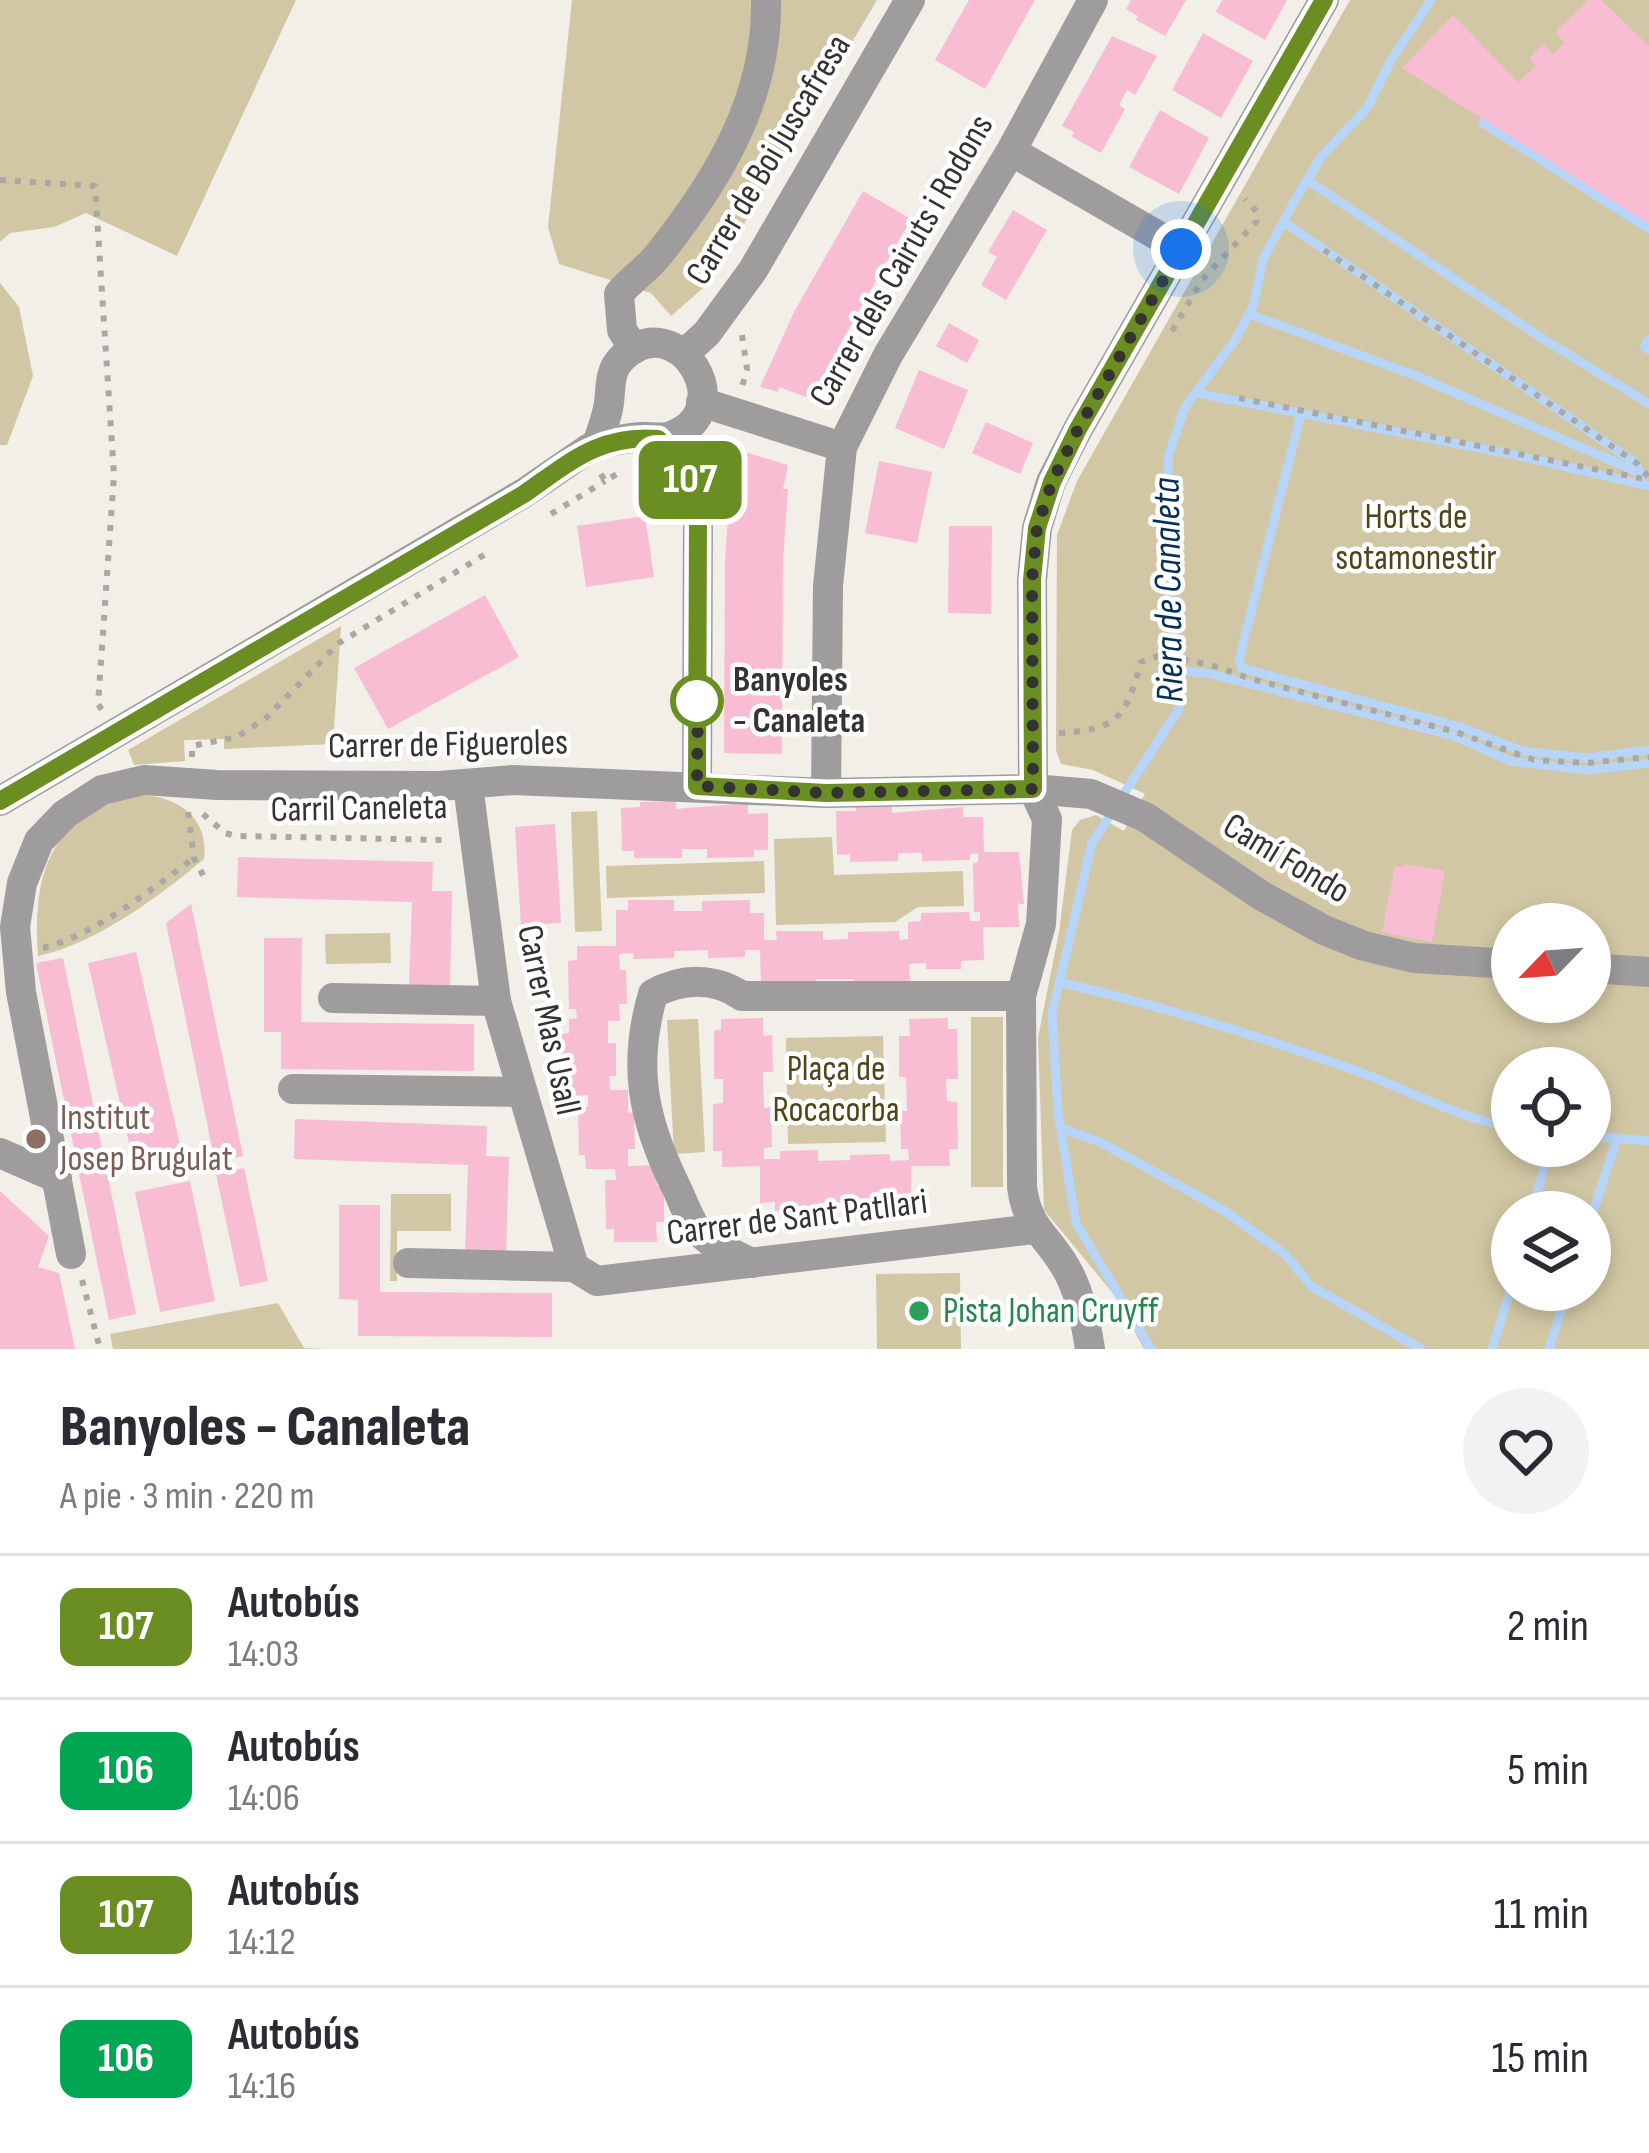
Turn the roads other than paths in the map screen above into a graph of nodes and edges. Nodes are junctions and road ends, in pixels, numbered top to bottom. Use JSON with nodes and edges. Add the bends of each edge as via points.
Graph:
{"nodes":[{"id":1,"x":766,"y":0,"type":"edge"},
{"id":2,"x":910,"y":0,"type":"edge"},
{"id":3,"x":1093,"y":0,"type":"edge"},
{"id":4,"x":1324,"y":0,"type":"edge"},
{"id":5,"x":1011,"y":151,"type":"junction"},
{"id":6,"x":1181,"y":249,"type":"junction"},
{"id":7,"x":634,"y":350,"type":"junction"},
{"id":8,"x":684,"y":354,"type":"junction"},
{"id":9,"x":610,"y":403,"type":"junction"},
{"id":10,"x":701,"y":403,"type":"junction"},
{"id":11,"x":651,"y":438,"type":"junction"},
{"id":12,"x":597,"y":444,"type":"junction"},
{"id":13,"x":842,"y":447,"type":"junction"},
{"id":14,"x":468,"y":784,"type":"junction"},
{"id":15,"x":697,"y":786,"type":"junction"},
{"id":16,"x":1033,"y":789,"type":"junction"},
{"id":17,"x":826,"y":793,"type":"junction"},
{"id":18,"x":0,"y":801,"type":"edge"},
{"id":19,"x":1491,"y":963,"type":"edge"},
{"id":20,"x":1611,"y":969,"type":"edge"},
{"id":21,"x":1649,"y":972,"type":"edge"},
{"id":22,"x":1021,"y":996,"type":"junction"},
{"id":23,"x":333,"y":998,"type":"dead end"},
{"id":24,"x":496,"y":1001,"type":"junction"},
{"id":25,"x":293,"y":1089,"type":"dead end"},
{"id":26,"x":520,"y":1092,"type":"junction"},
{"id":27,"x":0,"y":1153,"type":"edge"},
{"id":28,"x":57,"y":1178,"type":"junction"},
{"id":29,"x":1034,"y":1229,"type":"junction"},
{"id":30,"x":71,"y":1254,"type":"road end"},
{"id":31,"x":408,"y":1263,"type":"dead end"},
{"id":32,"x":752,"y":1263,"type":"junction"},
{"id":33,"x":574,"y":1267,"type":"junction"},
{"id":34,"x":1090,"y":1349,"type":"edge"}],
"edges":[{"from":1,"to":7,"type":"street","via":[[754,93],[721,167],[657,258],[620,294],[622,330]]},
{"from":2,"to":8,"type":"street","name":"Carrer de Boi Juscafresa","via":[[753,270]]},
{"from":3,"to":5,"type":"street","name":"Carrer dels Cairuts i Rodons"},
{"from":4,"to":6,"type":"street"},
{"from":5,"to":6,"type":"street"},
{"from":5,"to":13,"type":"street","name":"Carrer dels Cairuts i Rodons"},
{"from":6,"to":16,"type":"street","via":[[1078,429],[1037,528]]},
{"from":7,"to":8,"type":"street","via":[[660,344]]},
{"from":7,"to":9,"type":"street","via":[[610,378]]},
{"from":8,"to":10,"type":"street","via":[[701,381]]},
{"from":9,"to":11,"type":"street","via":[[622,424]]},
{"from":9,"to":12,"type":"street"},
{"from":10,"to":11,"type":"street","via":[[686,428]]},
{"from":10,"to":13,"type":"street"},
{"from":11,"to":12,"type":"street"},
{"from":11,"to":15,"type":"street","via":[[688,473],[698,514]]},
{"from":12,"to":18,"type":"street"},
{"from":13,"to":17,"type":"street","name":"Carrer dels Cairuts i Rodons","via":[[828,586]]},
{"from":14,"to":15,"type":"street","name":"Carrer de Figueroles"},
{"from":14,"to":24,"type":"street","name":"Carrer Mas Usall"},
{"from":14,"to":28,"type":"street","name":"Carrer de Figueroles","via":[[190,792],[144,779],[102,790],[65,814],[39,841],[15,927]]},
{"from":15,"to":17,"type":"street","name":"Carrer de Figueroles"},
{"from":16,"to":17,"type":"street","name":"Carrer de Figueroles"},
{"from":16,"to":19,"type":"street","name":"Camí Fondo","via":[[1091,794],[1145,818],[1262,896],[1364,946]]},
{"from":16,"to":22,"type":"street","via":[[1047,819],[1041,924]]},
{"from":20,"to":21,"type":"street"},
{"from":22,"to":29,"type":"street","via":[[1022,1186]]},
{"from":22,"to":32,"type":"street","via":[[742,996],[722,982],[674,982],[653,994],[640,1069],[659,1147],[696,1228]]},
{"from":23,"to":24,"type":"street"},
{"from":24,"to":26,"type":"street","name":"Carrer Mas Usall"},
{"from":25,"to":26,"type":"street"},
{"from":26,"to":33,"type":"street","name":"Carrer Mas Usall"},
{"from":27,"to":28,"type":"street"},
{"from":28,"to":30,"type":"street","name":"Carrer de Figueroles"},
{"from":29,"to":32,"type":"street","name":"Carrer de Sant Patllari"},
{"from":29,"to":34,"type":"street","via":[[1066,1268]]},
{"from":31,"to":33,"type":"street","name":"Carrer de Sant Patllari"},
{"from":32,"to":33,"type":"street","name":"Carrer de Sant Patllari","via":[[597,1282]]}]}
